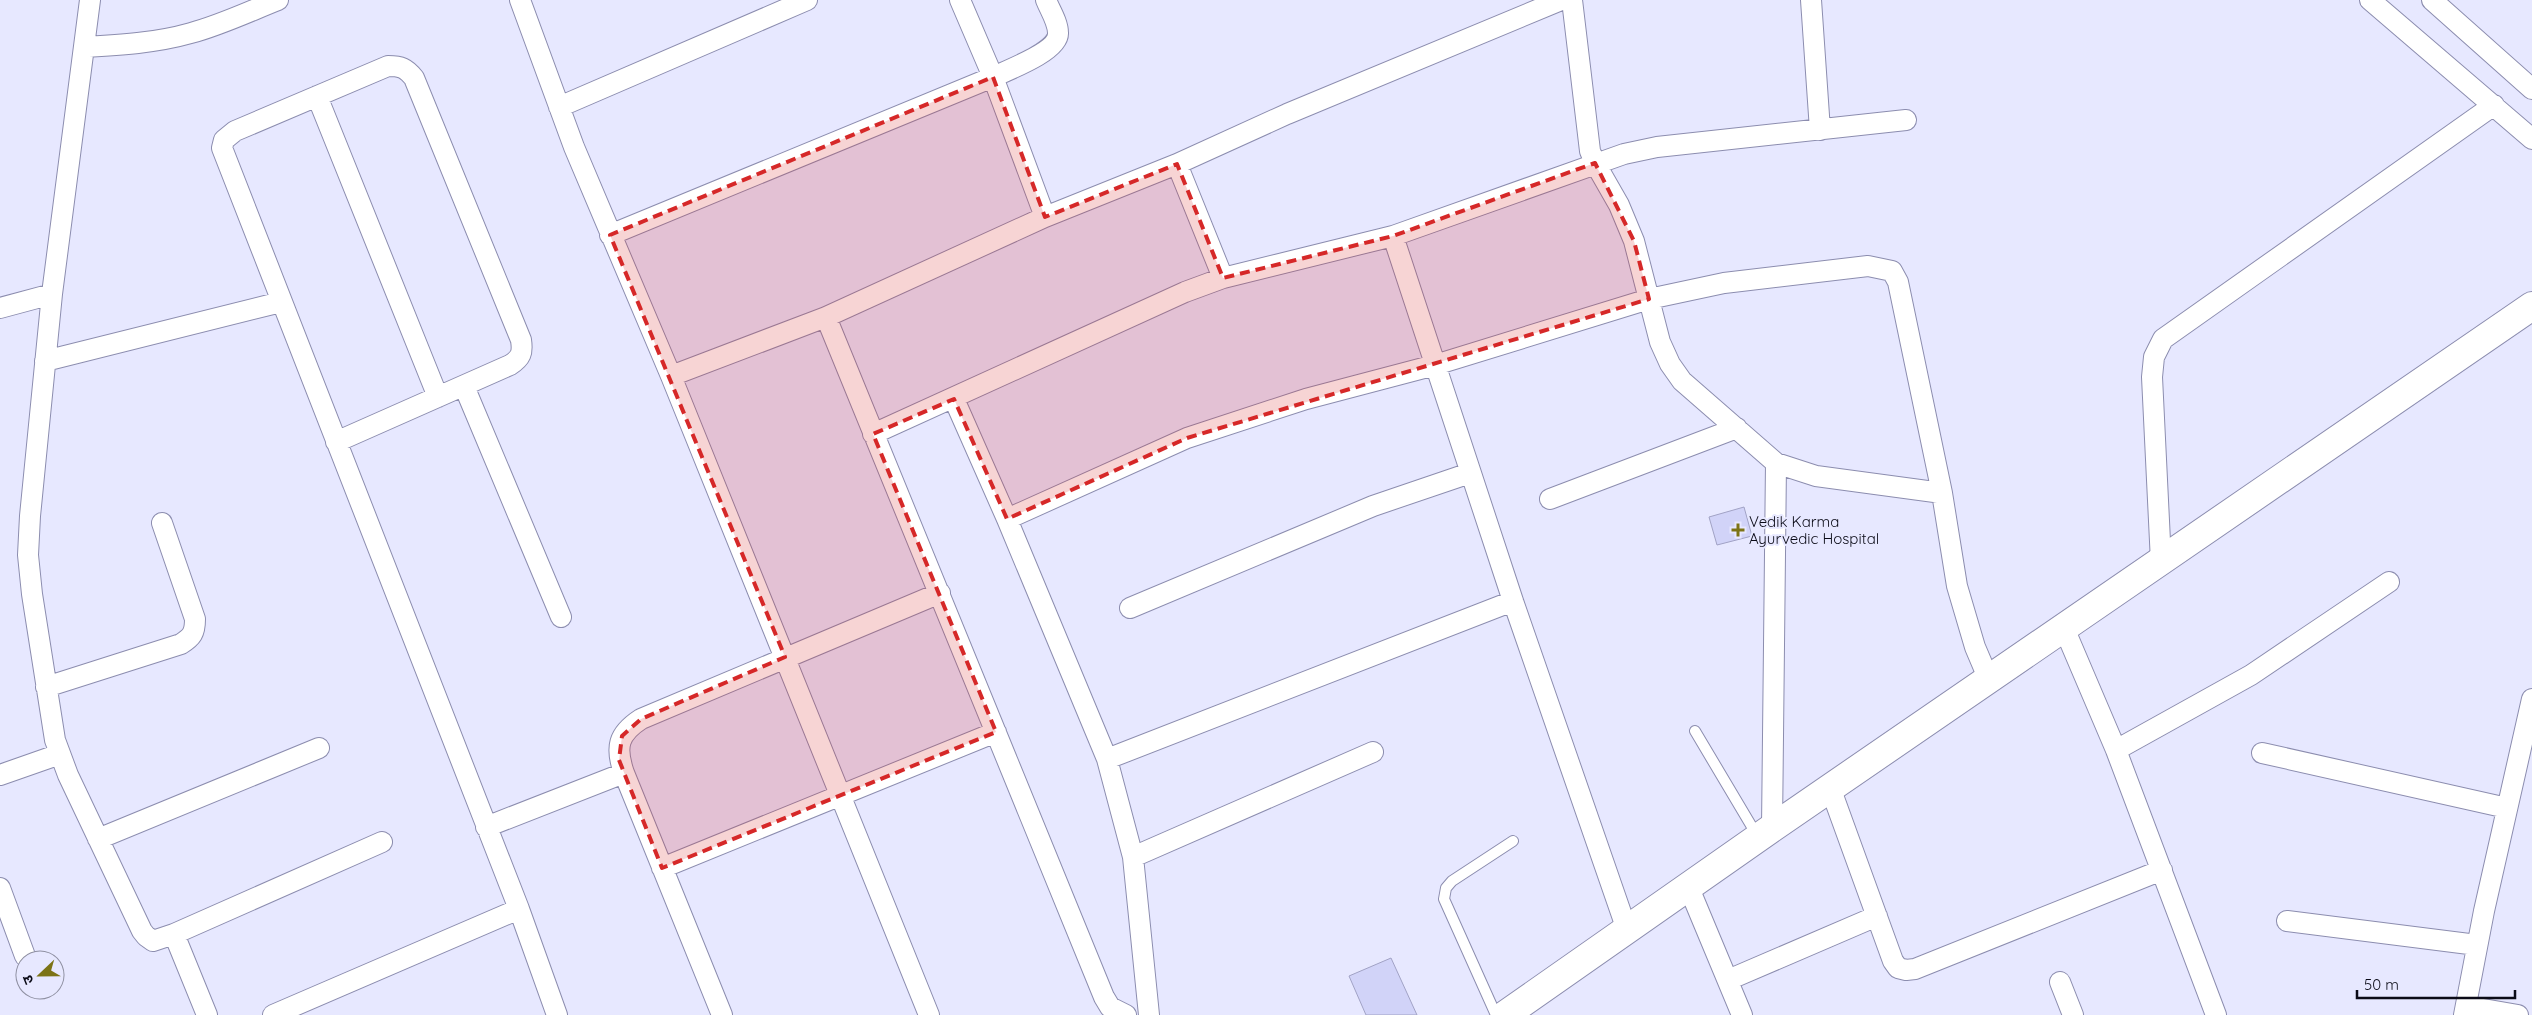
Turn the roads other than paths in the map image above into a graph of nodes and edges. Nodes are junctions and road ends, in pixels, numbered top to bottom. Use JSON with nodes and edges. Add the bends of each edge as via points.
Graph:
{"nodes":[{"id":1,"x":90,"y":0,"type":"edge"},
{"id":2,"x":278,"y":0,"type":"edge"},
{"id":3,"x":520,"y":0,"type":"edge"},
{"id":4,"x":807,"y":0,"type":"edge"},
{"id":5,"x":960,"y":0,"type":"edge"},
{"id":6,"x":1046,"y":0,"type":"edge"},
{"id":7,"x":1561,"y":0,"type":"edge"},
{"id":8,"x":1572,"y":0,"type":"edge"},
{"id":9,"x":1811,"y":0,"type":"edge"},
{"id":10,"x":2370,"y":0,"type":"edge"},
{"id":11,"x":2432,"y":0,"type":"edge"},
{"id":12,"x":84,"y":47,"type":"junction"},
{"id":13,"x":993,"y":77,"type":"junction"},
{"id":14,"x":2532,"y":89,"type":"edge"},
{"id":15,"x":317,"y":96,"type":"junction"},
{"id":16,"x":2494,"y":105,"type":"junction"},
{"id":17,"x":559,"y":107,"type":"junction"},
{"id":18,"x":1906,"y":120,"type":"dead end"},
{"id":19,"x":1820,"y":130,"type":"junction"},
{"id":20,"x":2532,"y":140,"type":"edge"},
{"id":21,"x":1595,"y":163,"type":"junction"},
{"id":22,"x":1177,"y":164,"type":"junction"},
{"id":23,"x":1045,"y":218,"type":"junction"},
{"id":24,"x":610,"y":235,"type":"junction"},
{"id":25,"x":1393,"y":236,"type":"junction"},
{"id":26,"x":1223,"y":278,"type":"junction"},
{"id":27,"x":52,"y":294,"type":"junction"},
{"id":28,"x":1649,"y":300,"type":"junction"},
{"id":29,"x":281,"y":302,"type":"junction"},
{"id":30,"x":2532,"y":306,"type":"edge"},
{"id":31,"x":0,"y":308,"type":"edge"},
{"id":32,"x":826,"y":316,"type":"junction"},
{"id":33,"x":45,"y":361,"type":"junction"},
{"id":34,"x":1435,"y":365,"type":"junction"},
{"id":35,"x":671,"y":376,"type":"junction"},
{"id":36,"x":464,"y":386,"type":"junction"},
{"id":37,"x":438,"y":397,"type":"junction"},
{"id":38,"x":954,"y":399,"type":"junction"},
{"id":39,"x":1737,"y":428,"type":"junction"},
{"id":40,"x":873,"y":434,"type":"junction"},
{"id":41,"x":336,"y":442,"type":"junction"},
{"id":42,"x":1776,"y":463,"type":"junction"},
{"id":43,"x":1470,"y":473,"type":"junction"},
{"id":44,"x":1942,"y":494,"type":"junction"},
{"id":45,"x":1550,"y":499,"type":"dead end"},
{"id":46,"x":1007,"y":519,"type":"junction"},
{"id":47,"x":162,"y":523,"type":"dead end"},
{"id":48,"x":2161,"y":562,"type":"junction"},
{"id":49,"x":2389,"y":582,"type":"dead end"},
{"id":50,"x":940,"y":593,"type":"junction"},
{"id":51,"x":1513,"y":601,"type":"junction"},
{"id":52,"x":1130,"y":608,"type":"dead end"},
{"id":53,"x":561,"y":617,"type":"dead end"},
{"id":54,"x":2064,"y":628,"type":"junction"},
{"id":55,"x":785,"y":656,"type":"junction"},
{"id":56,"x":1989,"y":680,"type":"junction"},
{"id":57,"x":46,"y":687,"type":"junction"},
{"id":58,"x":2532,"y":700,"type":"edge"},
{"id":59,"x":1695,"y":731,"type":"dead end"},
{"id":60,"x":996,"y":732,"type":"junction"},
{"id":61,"x":318,"y":748,"type":"dead end"},
{"id":62,"x":2116,"y":750,"type":"junction"},
{"id":63,"x":1373,"y":752,"type":"dead end"},
{"id":64,"x":2262,"y":753,"type":"dead end"},
{"id":65,"x":60,"y":754,"type":"junction"},
{"id":66,"x":1107,"y":759,"type":"junction"},
{"id":67,"x":624,"y":773,"type":"junction"},
{"id":68,"x":0,"y":776,"type":"edge"},
{"id":69,"x":1831,"y":790,"type":"junction"},
{"id":70,"x":841,"y":796,"type":"junction"},
{"id":71,"x":2507,"y":808,"type":"junction"},
{"id":72,"x":486,"y":827,"type":"junction"},
{"id":73,"x":1766,"y":833,"type":"junction"},
{"id":74,"x":98,"y":839,"type":"junction"},
{"id":75,"x":1513,"y":841,"type":"dead end"},
{"id":76,"x":382,"y":842,"type":"dead end"},
{"id":77,"x":1133,"y":857,"type":"junction"},
{"id":78,"x":662,"y":868,"type":"junction"},
{"id":79,"x":2162,"y":870,"type":"junction"},
{"id":80,"x":0,"y":888,"type":"edge"},
{"id":81,"x":1689,"y":888,"type":"junction"},
{"id":82,"x":519,"y":909,"type":"junction"},
{"id":83,"x":1877,"y":916,"type":"junction"},
{"id":84,"x":2288,"y":922,"type":"dead end"},
{"id":85,"x":1627,"y":930,"type":"junction"},
{"id":86,"x":174,"y":934,"type":"junction"},
{"id":87,"x":2477,"y":945,"type":"junction"},
{"id":88,"x":23,"y":950,"type":"edge"},
{"id":89,"x":1728,"y":980,"type":"junction"},
{"id":90,"x":2060,"y":982,"type":"dead end"},
{"id":91,"x":2465,"y":1010,"type":"edge"},
{"id":92,"x":207,"y":1015,"type":"edge"},
{"id":93,"x":273,"y":1015,"type":"edge"},
{"id":94,"x":557,"y":1015,"type":"edge"},
{"id":95,"x":722,"y":1015,"type":"edge"},
{"id":96,"x":929,"y":1015,"type":"edge"},
{"id":97,"x":1126,"y":1015,"type":"edge"},
{"id":98,"x":1149,"y":1015,"type":"edge"},
{"id":99,"x":1496,"y":1015,"type":"edge"},
{"id":100,"x":1505,"y":1015,"type":"edge"},
{"id":101,"x":1742,"y":1015,"type":"edge"},
{"id":102,"x":2073,"y":1015,"type":"edge"},
{"id":103,"x":2216,"y":1015,"type":"edge"},
{"id":104,"x":2518,"y":1015,"type":"edge"}],
"edges":[{"from":1,"to":12,"type":"street"},
{"from":2,"to":12,"type":"street","via":[[167,39]]},
{"from":3,"to":17,"type":"street"},
{"from":4,"to":17,"type":"street"},
{"from":5,"to":13,"type":"street"},
{"from":6,"to":13,"type":"street","via":[[1058,32],[1057,41],[1049,49]]},
{"from":7,"to":22,"type":"street","via":[[1287,114]]},
{"from":8,"to":21,"type":"street","via":[[1586,133]]},
{"from":9,"to":19,"type":"street"},
{"from":10,"to":16,"type":"street"},
{"from":11,"to":14,"type":"street"},
{"from":12,"to":27,"type":"street"},
{"from":13,"to":23,"type":"street"},
{"from":13,"to":24,"type":"street"},
{"from":15,"to":29,"type":"street","via":[[235,131],[224,140],[222,148]]},
{"from":15,"to":36,"type":"street","via":[[388,66],[407,69],[414,78],[521,340],[522,351],[518,360]]},
{"from":15,"to":37,"type":"street"},
{"from":16,"to":20,"type":"street"},
{"from":16,"to":48,"type":"street","via":[[2163,339],[2154,357],[2152,377]]},
{"from":17,"to":24,"type":"street"},
{"from":18,"to":19,"type":"street"},
{"from":19,"to":21,"type":"street","via":[[1657,147]]},
{"from":21,"to":25,"type":"street"},
{"from":21,"to":28,"type":"street","via":[[1634,240]]},
{"from":22,"to":23,"type":"street"},
{"from":22,"to":26,"type":"street"},
{"from":23,"to":32,"type":"street"},
{"from":24,"to":35,"type":"street"},
{"from":25,"to":26,"type":"street"},
{"from":25,"to":34,"type":"street"},
{"from":26,"to":38,"type":"street","via":[[1145,310]]},
{"from":27,"to":31,"type":"street"},
{"from":27,"to":33,"type":"street"},
{"from":28,"to":34,"type":"street"},
{"from":28,"to":39,"type":"street","via":[[1660,342],[1670,364],[1682,381]]},
{"from":28,"to":44,"type":"street","via":[[1724,283],[1772,277],[1868,266],[1892,271],[1898,282]]},
{"from":29,"to":33,"type":"street"},
{"from":29,"to":41,"type":"street"},
{"from":30,"to":48,"type":"main road"},
{"from":32,"to":35,"type":"street"},
{"from":32,"to":40,"type":"street"},
{"from":33,"to":57,"type":"street","via":[[28,555]]},
{"from":34,"to":43,"type":"street"},
{"from":34,"to":46,"type":"street","via":[[1306,399],[1187,438]]},
{"from":35,"to":55,"type":"street"},
{"from":36,"to":37,"type":"street"},
{"from":36,"to":53,"type":"street"},
{"from":37,"to":41,"type":"street"},
{"from":38,"to":40,"type":"street"},
{"from":38,"to":46,"type":"street"},
{"from":39,"to":42,"type":"street"},
{"from":39,"to":45,"type":"street"},
{"from":40,"to":50,"type":"street"},
{"from":41,"to":72,"type":"street"},
{"from":42,"to":44,"type":"street","via":[[1816,476]]},
{"from":42,"to":73,"type":"street"},
{"from":43,"to":51,"type":"street"},
{"from":43,"to":52,"type":"street","via":[[1364,509]]},
{"from":44,"to":56,"type":"street","via":[[1961,604]]},
{"from":46,"to":66,"type":"street"},
{"from":47,"to":57,"type":"street","via":[[195,619],[195,631],[180,644]]},
{"from":48,"to":54,"type":"main road"},
{"from":49,"to":62,"type":"street","via":[[2251,674]]},
{"from":50,"to":55,"type":"street"},
{"from":50,"to":60,"type":"street"},
{"from":51,"to":66,"type":"street"},
{"from":51,"to":85,"type":"street"},
{"from":54,"to":56,"type":"main road"},
{"from":54,"to":62,"type":"street"},
{"from":55,"to":67,"type":"street","via":[[629,727],[618,746]]},
{"from":55,"to":70,"type":"street"},
{"from":56,"to":69,"type":"main road"},
{"from":57,"to":65,"type":"street"},
{"from":58,"to":71,"type":"street"},
{"from":59,"to":73,"type":"lane"},
{"from":60,"to":70,"type":"street"},
{"from":60,"to":97,"type":"street","via":[[1104,997],[1110,1007]]},
{"from":61,"to":74,"type":"street"},
{"from":62,"to":79,"type":"street"},
{"from":63,"to":77,"type":"street"},
{"from":64,"to":71,"type":"street"},
{"from":65,"to":68,"type":"street"},
{"from":65,"to":74,"type":"street"},
{"from":66,"to":77,"type":"street"},
{"from":67,"to":72,"type":"street"},
{"from":67,"to":78,"type":"street"},
{"from":69,"to":73,"type":"main road"},
{"from":69,"to":83,"type":"street"},
{"from":70,"to":78,"type":"street"},
{"from":70,"to":96,"type":"street"},
{"from":71,"to":87,"type":"street"},
{"from":72,"to":82,"type":"street"},
{"from":73,"to":81,"type":"main road"},
{"from":74,"to":86,"type":"street","via":[[146,936],[153,940]]},
{"from":75,"to":99,"type":"lane","via":[[1452,881],[1444,898]]},
{"from":76,"to":86,"type":"street"},
{"from":77,"to":98,"type":"street"},
{"from":78,"to":95,"type":"street"},
{"from":79,"to":83,"type":"street","via":[[1915,969],[1898,968]]},
{"from":79,"to":103,"type":"street"},
{"from":80,"to":88,"type":"street"},
{"from":81,"to":85,"type":"main road"},
{"from":81,"to":89,"type":"street"},
{"from":82,"to":93,"type":"street"},
{"from":82,"to":94,"type":"street"},
{"from":83,"to":89,"type":"street"},
{"from":84,"to":87,"type":"street"},
{"from":85,"to":100,"type":"main road"},
{"from":86,"to":92,"type":"street"},
{"from":87,"to":91,"type":"street"},
{"from":89,"to":101,"type":"street"},
{"from":90,"to":102,"type":"street"},
{"from":91,"to":104,"type":"street"}]}
